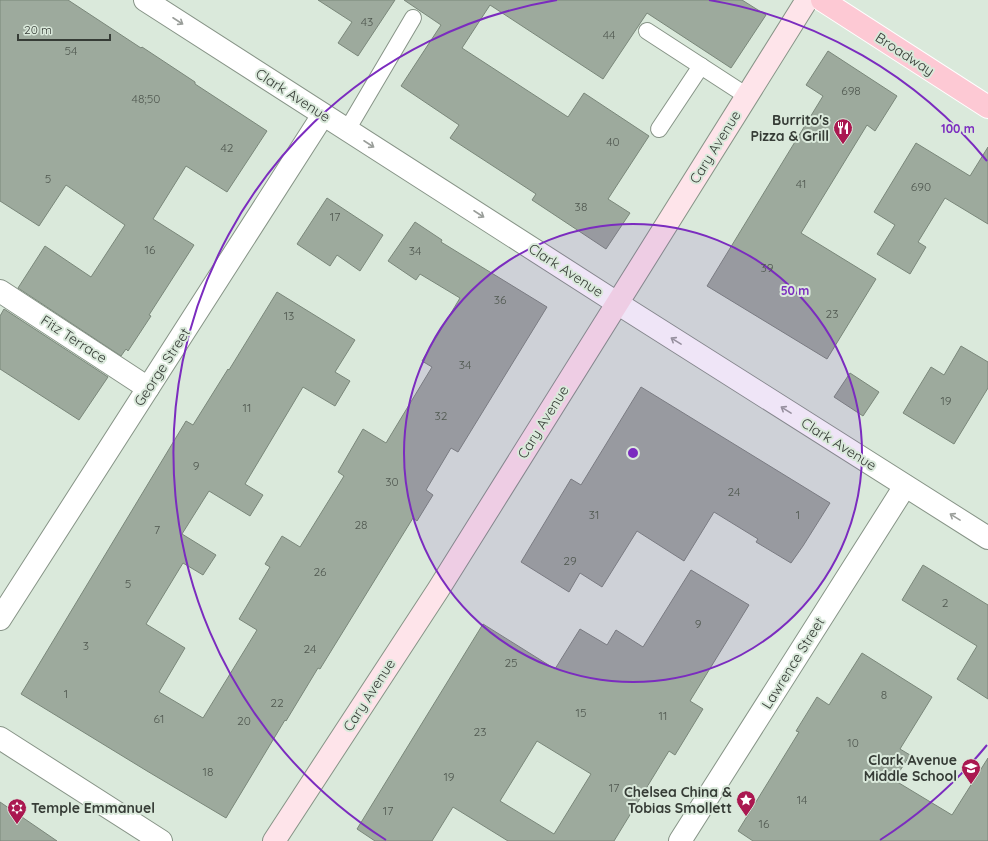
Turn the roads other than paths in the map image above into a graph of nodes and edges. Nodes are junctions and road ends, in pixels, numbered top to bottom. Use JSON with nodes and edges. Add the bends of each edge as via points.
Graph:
{"nodes":[{"id":1,"x":807,"y":0,"type":"edge"},
{"id":2,"x":822,"y":0,"type":"edge"},
{"id":3,"x":155,"y":3,"type":"edge"},
{"id":4,"x":413,"y":18,"type":"dead end"},
{"id":5,"x":647,"y":31,"type":"dead end"},
{"id":6,"x":701,"y":66,"type":"junction"},
{"id":7,"x":747,"y":96,"type":"junction"},
{"id":8,"x":988,"y":107,"type":"edge"},
{"id":9,"x":323,"y":115,"type":"junction"},
{"id":10,"x":659,"y":129,"type":"dead end"},
{"id":11,"x":347,"y":130,"type":"junction"},
{"id":12,"x":0,"y":291,"type":"edge"},
{"id":13,"x":617,"y":303,"type":"junction"},
{"id":14,"x":148,"y":388,"type":"junction"},
{"id":15,"x":905,"y":486,"type":"junction"},
{"id":16,"x":988,"y":538,"type":"edge"},
{"id":17,"x":0,"y":619,"type":"edge"},
{"id":18,"x":0,"y":738,"type":"edge"},
{"id":19,"x":161,"y":841,"type":"edge"},
{"id":20,"x":274,"y":841,"type":"edge"},
{"id":21,"x":680,"y":841,"type":"edge"}],
"edges":[{"from":1,"to":7,"type":"main road","name":"Cary Avenue"},
{"from":2,"to":8,"type":"main road","name":"Broadway"},
{"from":3,"to":9,"type":"street","name":"Clark Avenue","one_way":true},
{"from":4,"to":11,"type":"lane"},
{"from":5,"to":6,"type":"lane"},
{"from":6,"to":7,"type":"lane"},
{"from":6,"to":10,"type":"lane"},
{"from":7,"to":13,"type":"main road","name":"Cary Avenue"},
{"from":9,"to":11,"type":"street","name":"Clark Avenue"},
{"from":9,"to":14,"type":"street","name":"George Street"},
{"from":11,"to":13,"type":"street","name":"Clark Avenue","one_way":true},
{"from":12,"to":14,"type":"street","name":"Fitz Terrace"},
{"from":15,"to":13,"type":"street","name":"Clark Avenue","one_way":true},
{"from":13,"to":20,"type":"main road","name":"Cary Avenue","via":[[438,590]]},
{"from":14,"to":17,"type":"street","name":"George Street"},
{"from":16,"to":15,"type":"street","name":"Clark Avenue","one_way":true},
{"from":15,"to":21,"type":"street","name":"Lawrence Street"},
{"from":18,"to":19,"type":"street"}]}
